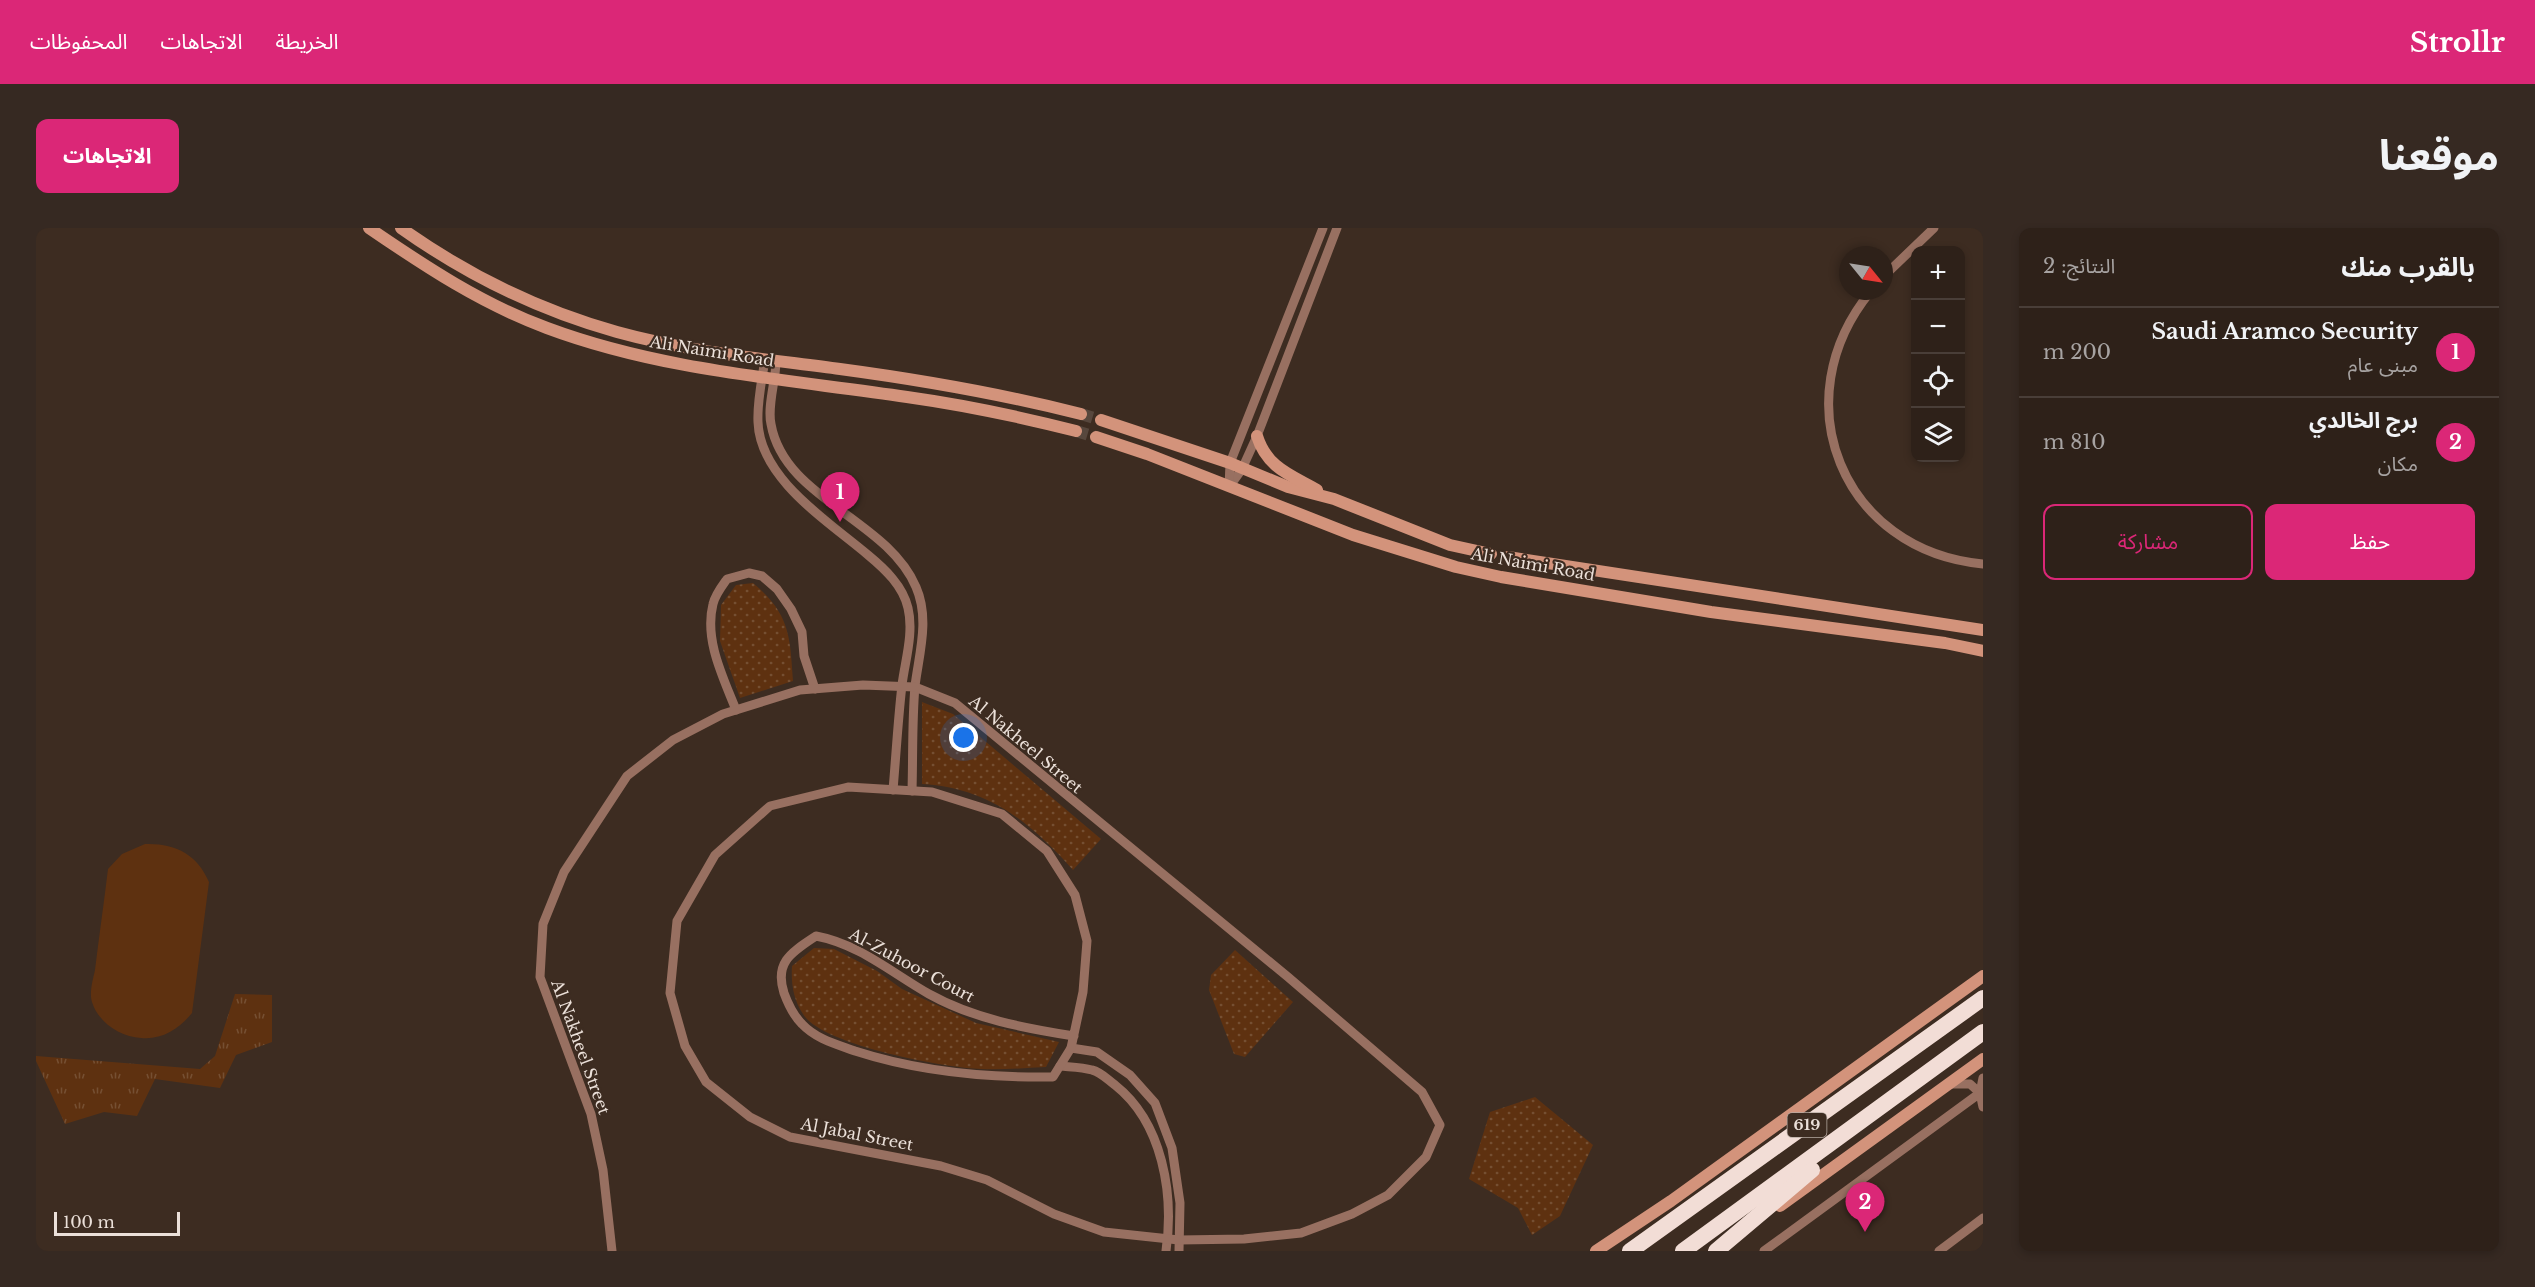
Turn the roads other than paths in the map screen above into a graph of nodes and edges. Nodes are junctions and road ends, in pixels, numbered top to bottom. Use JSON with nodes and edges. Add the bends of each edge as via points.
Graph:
{"nodes":[{"id":1,"x":369,"y":228,"type":"edge"},
{"id":2,"x":401,"y":228,"type":"edge"},
{"id":3,"x":1323,"y":228,"type":"edge"},
{"id":4,"x":1337,"y":228,"type":"edge"},
{"id":5,"x":1934,"y":228,"type":"edge"},
{"id":6,"x":1893,"y":267,"type":"edge"},
{"id":7,"x":1865,"y":300,"type":"edge"},
{"id":8,"x":771,"y":360,"type":"junction"},
{"id":9,"x":763,"y":376,"type":"junction"},
{"id":10,"x":776,"y":378,"type":"junction"},
{"id":11,"x":1057,"y":408,"type":"junction"},
{"id":12,"x":1082,"y":414,"type":"tunnel mouth"},
{"id":13,"x":1101,"y":420,"type":"tunnel mouth"},
{"id":14,"x":1114,"y":424,"type":"junction"},
{"id":15,"x":1053,"y":426,"type":"junction"},
{"id":16,"x":1076,"y":431,"type":"tunnel mouth"},
{"id":17,"x":1257,"y":436,"type":"junction"},
{"id":18,"x":1096,"y":437,"type":"tunnel mouth"},
{"id":19,"x":1109,"y":441,"type":"junction"},
{"id":20,"x":1236,"y":466,"type":"junction"},
{"id":21,"x":1228,"y":487,"type":"junction"},
{"id":22,"x":1334,"y":499,"type":"junction"},
{"id":23,"x":1491,"y":554,"type":"dead end"},
{"id":24,"x":1508,"y":557,"type":"dead end"},
{"id":25,"x":1983,"y":564,"type":"edge"},
{"id":26,"x":1983,"y":630,"type":"edge"},
{"id":27,"x":1983,"y":651,"type":"edge"},
{"id":28,"x":902,"y":687,"type":"junction"},
{"id":29,"x":915,"y":687,"type":"junction"},
{"id":30,"x":815,"y":689,"type":"junction"},
{"id":31,"x":736,"y":710,"type":"junction"},
{"id":32,"x":894,"y":790,"type":"junction"},
{"id":33,"x":912,"y":791,"type":"junction"},
{"id":34,"x":1983,"y":976,"type":"edge"},
{"id":35,"x":1983,"y":992,"type":"edge"},
{"id":36,"x":1983,"y":999,"type":"edge"},
{"id":37,"x":1983,"y":1032,"type":"edge"},
{"id":38,"x":1074,"y":1036,"type":"junction"},
{"id":39,"x":1918,"y":1044,"type":"junction"},
{"id":40,"x":1071,"y":1048,"type":"junction"},
{"id":41,"x":1983,"y":1059,"type":"edge"},
{"id":42,"x":1060,"y":1066,"type":"junction"},
{"id":43,"x":1983,"y":1078,"type":"edge"},
{"id":44,"x":1949,"y":1084,"type":"junction"},
{"id":45,"x":1908,"y":1088,"type":"junction"},
{"id":46,"x":1980,"y":1093,"type":"junction"},
{"id":47,"x":1983,"y":1107,"type":"edge"},
{"id":48,"x":1983,"y":1218,"type":"edge"},
{"id":49,"x":1168,"y":1239,"type":"junction"},
{"id":50,"x":1179,"y":1240,"type":"junction"},
{"id":51,"x":612,"y":1251,"type":"edge"},
{"id":52,"x":1166,"y":1251,"type":"edge"},
{"id":53,"x":1179,"y":1251,"type":"edge"},
{"id":54,"x":1596,"y":1251,"type":"edge"},
{"id":55,"x":1630,"y":1251,"type":"edge"},
{"id":56,"x":1683,"y":1251,"type":"edge"},
{"id":57,"x":1717,"y":1251,"type":"edge"},
{"id":58,"x":1764,"y":1251,"type":"edge"},
{"id":59,"x":1939,"y":1251,"type":"edge"}],
"edges":[{"from":1,"to":9,"type":"main road","name":"Ali Naimi Road","via":[[459,287],[546,328],[638,356]]},
{"from":2,"to":8,"type":"main road","name":"Ali Naimi Road","via":[[463,268],[549,310],[660,343]]},
{"from":3,"to":20,"type":"street"},
{"from":4,"to":17,"type":"street"},
{"from":5,"to":6,"type":"street"},
{"from":7,"to":25,"type":"street","via":[[1847,325],[1832,368],[1828,406],[1838,458],[1852,488],[1882,523],[1931,553]]},
{"from":8,"to":9,"type":"street"},
{"from":8,"to":10,"type":"street"},
{"from":8,"to":11,"type":"main road","name":"Ali Naimi Road","via":[[969,388]]},
{"from":9,"to":10,"type":"main road","name":"Ali Naimi Road"},
{"from":9,"to":28,"type":"street","via":[[758,424],[771,466],[789,488],[884,569],[899,587],[908,609],[909,638]]},
{"from":10,"to":15,"type":"main road","name":"Ali Naimi Road","via":[[944,402]]},
{"from":10,"to":29,"type":"street","via":[[770,422],[782,457],[812,487],[886,546],[916,587],[923,633]]},
{"from":11,"to":12,"type":"main road","name":"Ali Naimi Road"},
{"from":11,"to":15,"type":"main road","via":[[1064,419]]},
{"from":13,"to":14,"type":"main road","name":"Ali Naimi Road"},
{"from":14,"to":19,"type":"main road","via":[[1104,431]]},
{"from":14,"to":20,"type":"main road","name":"Ali Naimi Road"},
{"from":15,"to":16,"type":"main road","name":"Ali Naimi Road"},
{"from":17,"to":20,"type":"street"},
{"from":17,"to":22,"type":"main road","via":[[1265,455],[1279,469]]},
{"from":18,"to":19,"type":"main road","name":"Ali Naimi Road"},
{"from":19,"to":21,"type":"main road","name":"Ali Naimi Road"},
{"from":20,"to":21,"type":"street"},
{"from":20,"to":22,"type":"main road","name":"Ali Naimi Road"},
{"from":21,"to":27,"type":"main road","name":"Ali Naimi Road","via":[[1405,553],[1490,574],[1711,612]]},
{"from":22,"to":23,"type":"main road","name":"Ali Naimi Road","via":[[1450,545]]},
{"from":24,"to":26,"type":"main road","name":"Ali Naimi Road"},
{"from":28,"to":29,"type":"street","name":"Al Nakheel Street"},
{"from":28,"to":30,"type":"street","name":"Al Nakheel Street"},
{"from":28,"to":32,"type":"street"},
{"from":29,"to":33,"type":"street"},
{"from":29,"to":50,"type":"street","name":"Al Nakheel Street","via":[[955,703],[1288,977],[1422,1092],[1440,1125],[1426,1157],[1388,1195],[1352,1214],[1301,1233]]},
{"from":30,"to":31,"type":"street","name":"Al Nakheel Street"},
{"from":30,"to":31,"type":"street","via":[[804,656],[802,632],[791,609],[762,576],[749,573],[727,579],[713,602],[710,629]]},
{"from":31,"to":51,"type":"street","name":"Al Nakheel Street","via":[[673,740],[627,776],[564,872],[543,924],[540,977],[591,1114],[603,1170]]},
{"from":32,"to":33,"type":"street","name":"Al Jabal Street"},
{"from":32,"to":49,"type":"street","name":"Al Jabal Street","via":[[848,787],[770,806],[715,855],[677,921],[670,993],[686,1046],[706,1082],[750,1117],[790,1137],[941,1166],[987,1180],[1054,1214],[1104,1232]]},
{"from":33,"to":38,"type":"street","name":"Al Jabal Street","via":[[932,792],[1002,814],[1047,851],[1075,895],[1087,940],[1083,992]]},
{"from":34,"to":54,"type":"main road"},
{"from":35,"to":39,"type":"highway"},
{"from":36,"to":39,"type":"highway","number":"619"},
{"from":37,"to":45,"type":"highway","number":"619"},
{"from":38,"to":40,"type":"street","name":"Al Jabal Street"},
{"from":38,"to":42,"type":"street","name":"Al-Zuhoor Court","via":[[978,1016],[930,995],[873,958],[832,939],[816,936],[784,961],[780,978],[788,1004],[802,1025],[825,1041],[921,1069],[972,1076],[1053,1077]]},
{"from":39,"to":55,"type":"highway","number":"619"},
{"from":40,"to":42,"type":"street"},
{"from":40,"to":50,"type":"street","via":[[1097,1052],[1130,1075],[1155,1103],[1172,1148],[1180,1203]]},
{"from":41,"to":44,"type":"main road"},
{"from":42,"to":49,"type":"street","via":[[1093,1070],[1104,1076],[1127,1095],[1143,1117],[1155,1139],[1162,1165]]},
{"from":43,"to":46,"type":"street"},
{"from":44,"to":46,"type":"street","via":[[1970,1084]]},
{"from":44,"to":57,"type":"main road"},
{"from":45,"to":56,"type":"highway","number":"619"},
{"from":45,"to":57,"type":"highway"},
{"from":46,"to":47,"type":"street"},
{"from":46,"to":58,"type":"street"},
{"from":48,"to":59,"type":"street"},
{"from":49,"to":50,"type":"street","name":"Al Jabal Street"},
{"from":49,"to":52,"type":"street"},
{"from":50,"to":53,"type":"street"}]}
